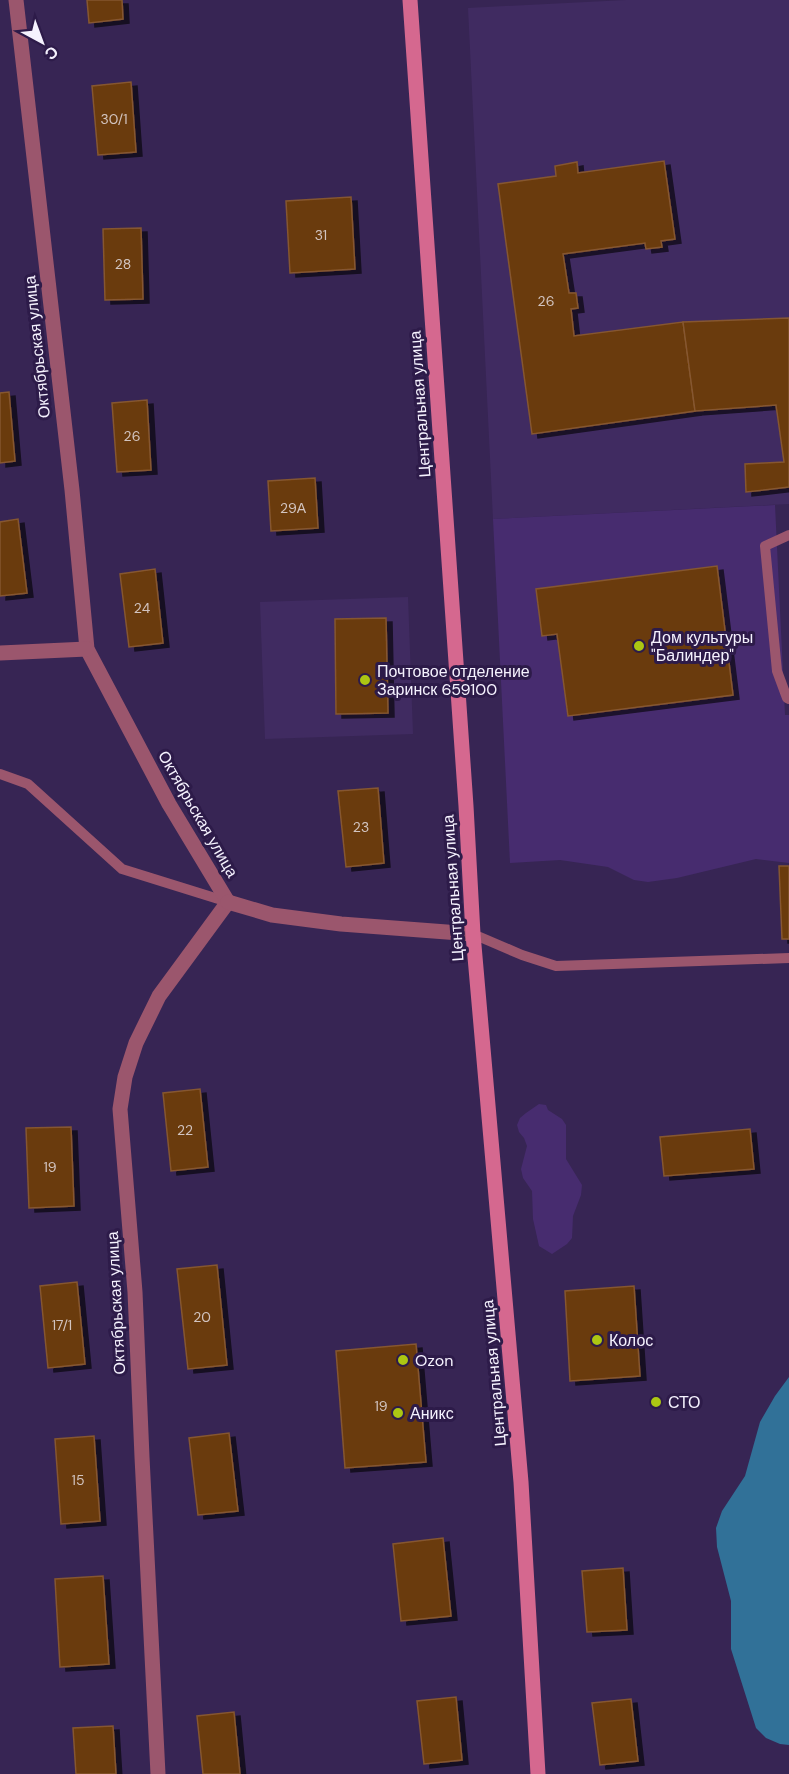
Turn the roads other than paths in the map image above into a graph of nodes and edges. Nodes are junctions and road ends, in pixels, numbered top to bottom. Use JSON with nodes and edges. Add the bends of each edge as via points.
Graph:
{"nodes":[{"id":1,"x":16,"y":0,"type":"edge"},
{"id":2,"x":410,"y":0,"type":"edge"},
{"id":3,"x":789,"y":535,"type":"edge"},
{"id":4,"x":87,"y":649,"type":"junction"},
{"id":5,"x":0,"y":653,"type":"edge"},
{"id":6,"x":789,"y":699,"type":"edge"},
{"id":7,"x":0,"y":774,"type":"edge"},
{"id":8,"x":228,"y":902,"type":"junction"},
{"id":9,"x":473,"y":934,"type":"junction"},
{"id":10,"x":789,"y":958,"type":"edge"},
{"id":11,"x":158,"y":1774,"type":"edge"},
{"id":12,"x":538,"y":1774,"type":"edge"}],
"edges":[{"from":1,"to":4,"type":"street","name":"Октябрьская улица"},
{"from":2,"to":9,"type":"street","name":"Центральная улица"},
{"from":3,"to":6,"type":"lane","via":[[765,546],[777,671]]},
{"from":4,"to":5,"type":"street"},
{"from":4,"to":8,"type":"street","name":"Октябрьская улица","via":[[169,804]]},
{"from":7,"to":8,"type":"lane","via":[[28,784],[122,868]]},
{"from":8,"to":9,"type":"street","via":[[272,915]]},
{"from":8,"to":11,"type":"street","name":"Октябрьская улица","via":[[159,996],[136,1043],[120,1109],[135,1292]]},
{"from":9,"to":10,"type":"lane","via":[[556,966]]},
{"from":9,"to":12,"type":"street","name":"Центральная улица","via":[[521,1482]]}]}
